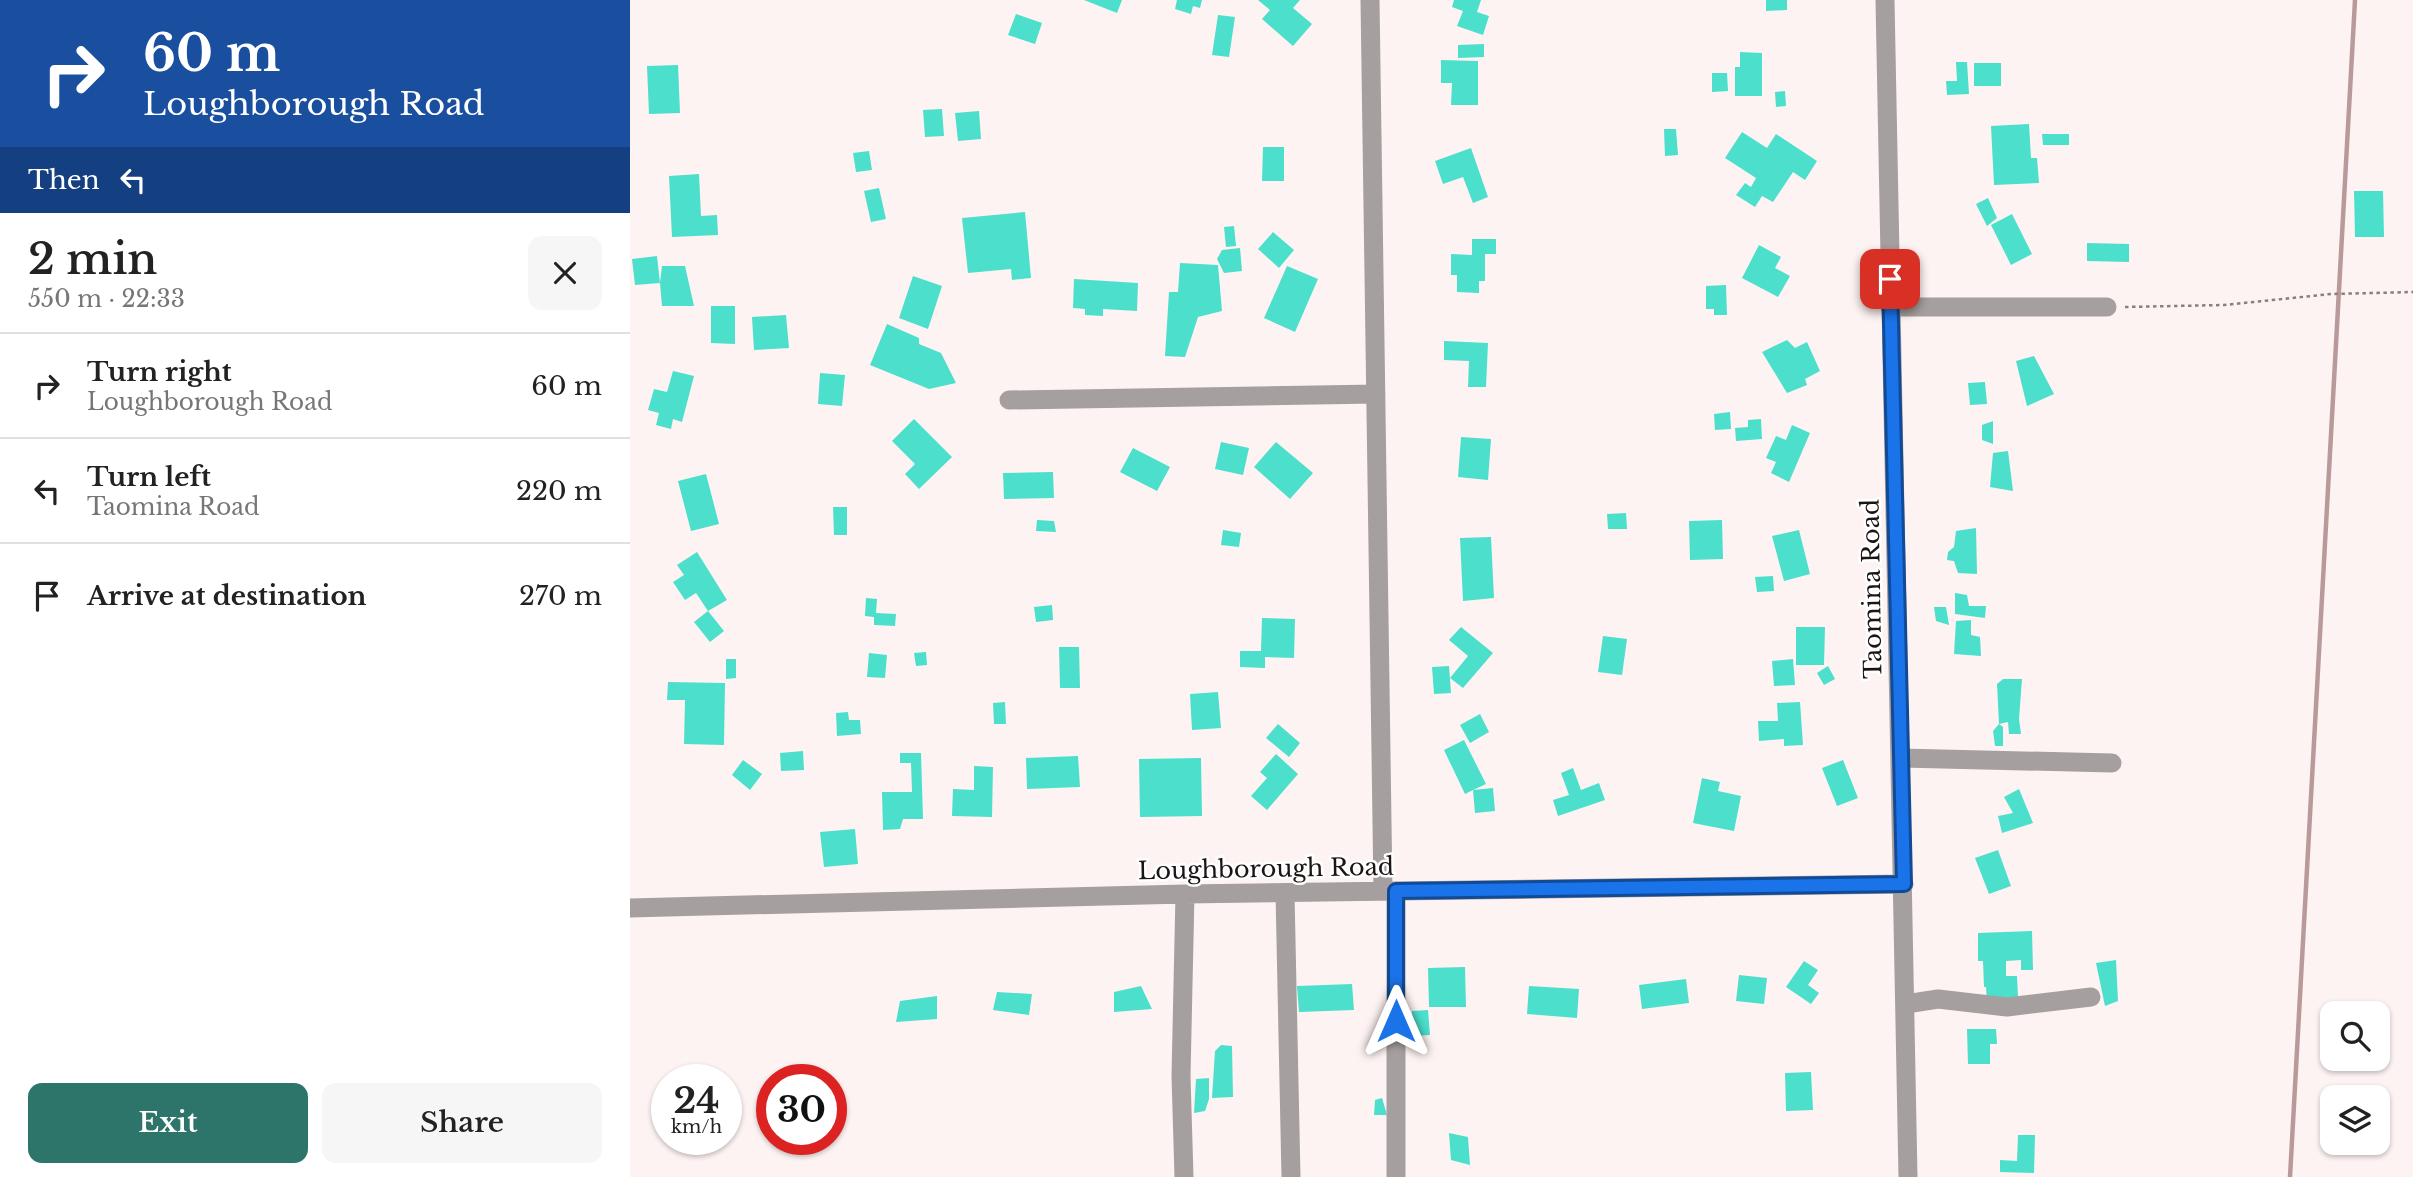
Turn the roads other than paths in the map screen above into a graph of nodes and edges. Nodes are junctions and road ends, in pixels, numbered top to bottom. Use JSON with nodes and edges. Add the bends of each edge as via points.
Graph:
{"nodes":[{"id":1,"x":1370,"y":0,"type":"edge"},
{"id":2,"x":1885,"y":0,"type":"edge"},
{"id":3,"x":1890,"y":307,"type":"junction"},
{"id":4,"x":2107,"y":307,"type":"road end"},
{"id":5,"x":1376,"y":394,"type":"junction"},
{"id":6,"x":1009,"y":400,"type":"dead end"},
{"id":7,"x":1901,"y":758,"type":"junction"},
{"id":8,"x":2112,"y":763,"type":"dead end"},
{"id":9,"x":1904,"y":884,"type":"junction"},
{"id":10,"x":1390,"y":891,"type":"junction"},
{"id":11,"x":1285,"y":892,"type":"junction"},
{"id":12,"x":1185,"y":894,"type":"junction"},
{"id":13,"x":630,"y":908,"type":"edge"},
{"id":14,"x":2091,"y":998,"type":"dead end"},
{"id":15,"x":1906,"y":1004,"type":"junction"},
{"id":16,"x":1184,"y":1177,"type":"edge"},
{"id":17,"x":1291,"y":1177,"type":"edge"},
{"id":18,"x":1396,"y":1177,"type":"edge"},
{"id":19,"x":1908,"y":1177,"type":"edge"}],
"edges":[{"from":1,"to":5,"type":"street"},
{"from":2,"to":3,"type":"street","name":"Taomina Road"},
{"from":3,"to":4,"type":"street"},
{"from":3,"to":7,"type":"street","name":"Taomina Road"},
{"from":5,"to":6,"type":"street"},
{"from":5,"to":10,"type":"street"},
{"from":7,"to":8,"type":"street"},
{"from":7,"to":9,"type":"street","name":"Taomina Road"},
{"from":9,"to":10,"type":"street","name":"Loughborough Road"},
{"from":9,"to":15,"type":"street","name":"Taomina Road"},
{"from":10,"to":11,"type":"street","name":"Loughborough Road"},
{"from":10,"to":18,"type":"street"},
{"from":11,"to":12,"type":"street","name":"Loughborough Road"},
{"from":11,"to":17,"type":"street"},
{"from":12,"to":13,"type":"street","name":"Loughborough Road"},
{"from":12,"to":16,"type":"street"},
{"from":14,"to":15,"type":"street","via":[[2007,1007],[1938,999]]},
{"from":15,"to":19,"type":"street","name":"Taomina Road"}]}
